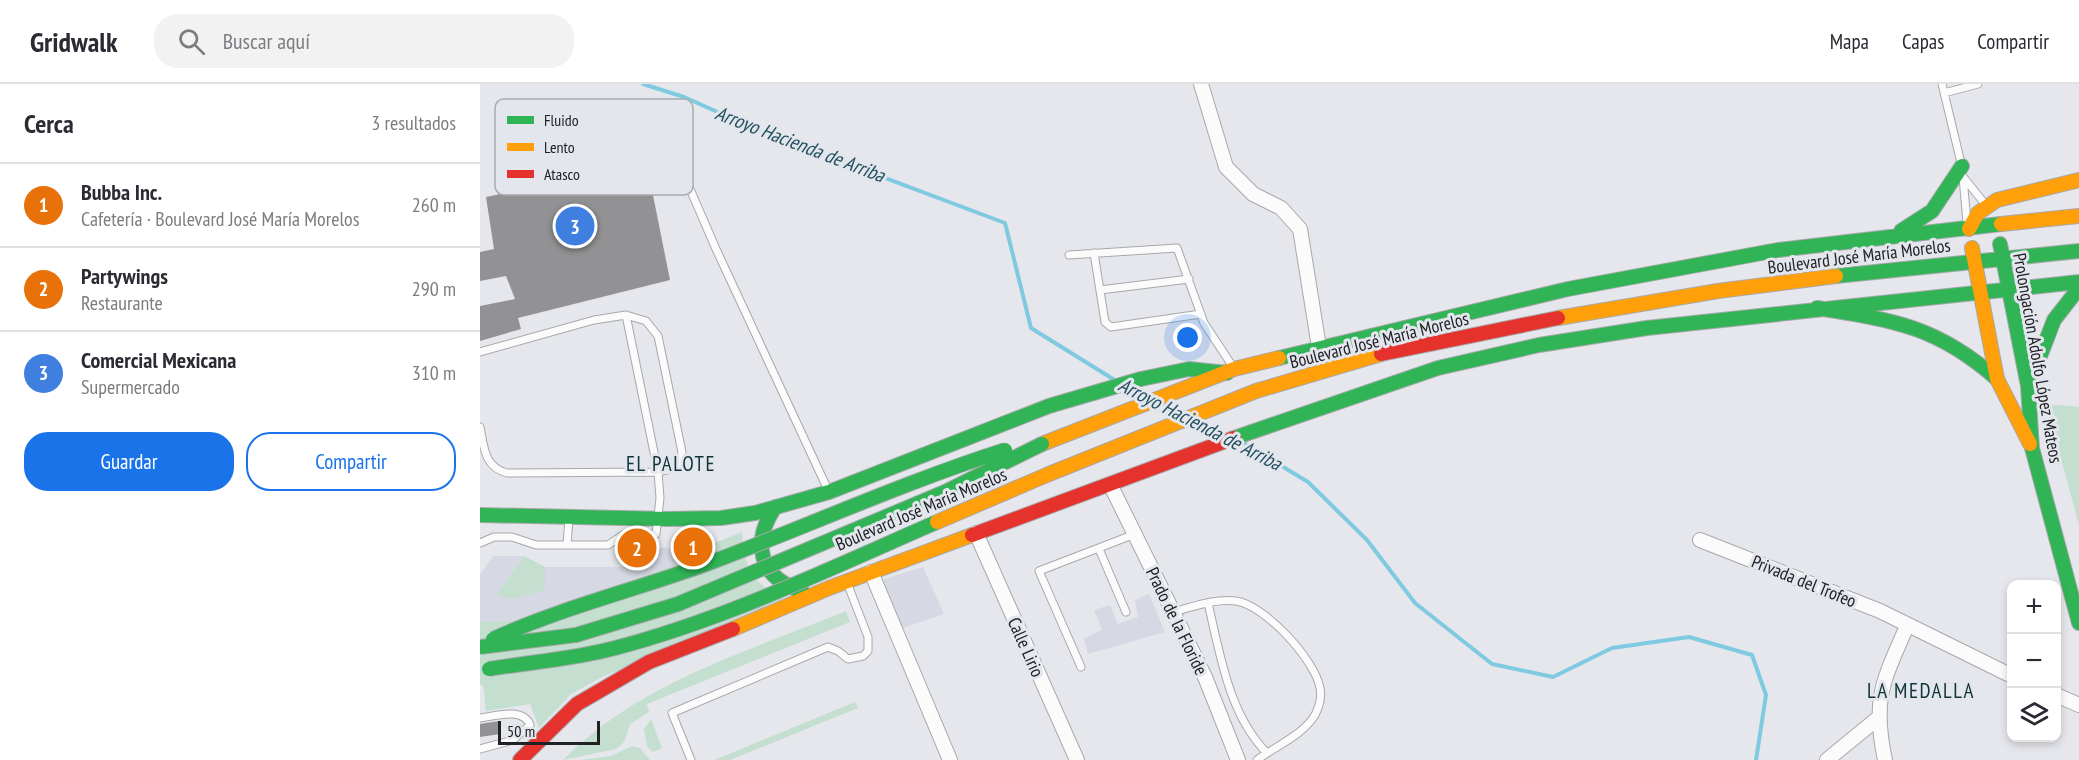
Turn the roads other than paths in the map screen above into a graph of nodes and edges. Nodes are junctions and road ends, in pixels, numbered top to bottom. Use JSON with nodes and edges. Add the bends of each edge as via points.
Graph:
{"nodes":[{"id":1,"x":1201,"y":84,"type":"edge"},
{"id":2,"x":1942,"y":84,"type":"edge"},
{"id":3,"x":1978,"y":84,"type":"edge"},
{"id":4,"x":1944,"y":93,"type":"junction"},
{"id":5,"x":1962,"y":171,"type":"junction"},
{"id":6,"x":2079,"y":180,"type":"edge"},
{"id":7,"x":693,"y":195,"type":"edge"},
{"id":8,"x":1986,"y":206,"type":"junction"},
{"id":9,"x":2079,"y":216,"type":"edge"},
{"id":10,"x":1995,"y":225,"type":"junction"},
{"id":11,"x":1969,"y":228,"type":"junction"},
{"id":12,"x":1888,"y":235,"type":"junction"},
{"id":13,"x":2079,"y":251,"type":"edge"},
{"id":14,"x":1094,"y":253,"type":"junction"},
{"id":15,"x":1069,"y":255,"type":"dead end"},
{"id":16,"x":2003,"y":258,"type":"junction"},
{"id":17,"x":1974,"y":260,"type":"junction"},
{"id":18,"x":1189,"y":279,"type":"junction"},
{"id":19,"x":2079,"y":282,"type":"edge"},
{"id":20,"x":2079,"y":288,"type":"edge"},
{"id":21,"x":2010,"y":289,"type":"junction"},
{"id":22,"x":1100,"y":290,"type":"junction"},
{"id":23,"x":1980,"y":292,"type":"junction"},
{"id":24,"x":1817,"y":308,"type":"junction"},
{"id":25,"x":1201,"y":314,"type":"junction"},
{"id":26,"x":626,"y":315,"type":"junction"},
{"id":27,"x":2018,"y":336,"type":"junction"},
{"id":28,"x":1319,"y":347,"type":"junction"},
{"id":29,"x":480,"y":352,"type":"edge"},
{"id":30,"x":1970,"y":355,"type":"junction"},
{"id":31,"x":1347,"y":363,"type":"junction"},
{"id":32,"x":1993,"y":364,"type":"junction"},
{"id":33,"x":1438,"y":368,"type":"junction"},
{"id":34,"x":1230,"y":371,"type":"junction"},
{"id":35,"x":1997,"y":379,"type":"junction"},
{"id":36,"x":2028,"y":386,"type":"junction"},
{"id":37,"x":480,"y":427,"type":"edge"},
{"id":38,"x":1042,"y":444,"type":"junction"},
{"id":39,"x":2032,"y":448,"type":"junction"},
{"id":40,"x":658,"y":472,"type":"junction"},
{"id":41,"x":1110,"y":484,"type":"junction"},
{"id":42,"x":829,"y":492,"type":"junction"},
{"id":43,"x":775,"y":507,"type":"junction"},
{"id":44,"x":480,"y":515,"type":"edge"},
{"id":45,"x":569,"y":518,"type":"junction"},
{"id":46,"x":656,"y":519,"type":"junction"},
{"id":47,"x":976,"y":533,"type":"junction"},
{"id":48,"x":1135,"y":534,"type":"junction"},
{"id":49,"x":1700,"y":540,"type":"dead end"},
{"id":50,"x":480,"y":543,"type":"edge"},
{"id":51,"x":567,"y":545,"type":"junction"},
{"id":52,"x":1099,"y":549,"type":"junction"},
{"id":53,"x":871,"y":572,"type":"junction"},
{"id":54,"x":847,"y":581,"type":"junction"},
{"id":55,"x":829,"y":588,"type":"junction"},
{"id":56,"x":1208,"y":603,"type":"junction"},
{"id":57,"x":1126,"y":612,"type":"dead end"},
{"id":58,"x":1173,"y":612,"type":"junction"},
{"id":59,"x":2079,"y":624,"type":"edge"},
{"id":60,"x":1907,"y":626,"type":"junction"},
{"id":61,"x":480,"y":646,"type":"edge"},
{"id":62,"x":1082,"y":667,"type":"dead end"},
{"id":63,"x":480,"y":670,"type":"edge"},
{"id":64,"x":2007,"y":674,"type":"edge"},
{"id":65,"x":2061,"y":697,"type":"edge"},
{"id":66,"x":2079,"y":705,"type":"edge"},
{"id":67,"x":480,"y":718,"type":"edge"},
{"id":68,"x":1877,"y":720,"type":"junction"},
{"id":69,"x":480,"y":749,"type":"edge"},
{"id":70,"x":1267,"y":753,"type":"junction"},
{"id":71,"x":520,"y":760,"type":"edge"},
{"id":72,"x":691,"y":760,"type":"edge"},
{"id":73,"x":950,"y":760,"type":"edge"},
{"id":74,"x":1077,"y":760,"type":"edge"},
{"id":75,"x":1238,"y":760,"type":"edge"},
{"id":76,"x":1257,"y":760,"type":"edge"},
{"id":77,"x":1827,"y":760,"type":"edge"},
{"id":78,"x":1885,"y":760,"type":"edge"}],
"edges":[{"from":1,"to":28,"type":"street","via":[[1226,167],[1253,194],[1281,208],[1300,228]]},
{"from":2,"to":4,"type":"lane","name":"Prolongación Adolfo López Mateos"},
{"from":3,"to":4,"type":"lane"},
{"from":4,"to":5,"type":"lane","name":"Prolongación Adolfo López Mateos"},
{"from":5,"to":8,"type":"lane","name":"Prolongación Adolfo López Mateos"},
{"from":5,"to":11,"type":"lane","name":"Prolongación Adolfo López Mateos"},
{"from":5,"to":12,"type":"main road","via":[[1932,211],[1919,222]]},
{"from":6,"to":8,"type":"main road","via":[[2014,195]]},
{"from":7,"to":42,"type":"lane"},
{"from":8,"to":10,"type":"lane","name":"Prolongación Adolfo López Mateos"},
{"from":8,"to":11,"type":"main road","name":"Boulevard José María Morelos"},
{"from":9,"to":10,"type":"main road"},
{"from":10,"to":11,"type":"main road"},
{"from":10,"to":16,"type":"main road","name":"Prolongación Adolfo López Mateos"},
{"from":11,"to":12,"type":"main road","name":"Boulevard José María Morelos"},
{"from":11,"to":17,"type":"main road"},
{"from":12,"to":28,"type":"main road","name":"Boulevard José María Morelos","via":[[1661,270]]},
{"from":13,"to":16,"type":"main road"},
{"from":14,"to":15,"type":"lane"},
{"from":14,"to":18,"type":"lane","via":[[1178,248]]},
{"from":14,"to":22,"type":"lane"},
{"from":16,"to":17,"type":"main road","name":"Boulevard José María Morelos"},
{"from":16,"to":21,"type":"main road","name":"Prolongación Adolfo López Mateos"},
{"from":17,"to":23,"type":"main road"},
{"from":17,"to":31,"type":"main road","name":"Boulevard José María Morelos","via":[[1590,311]]},
{"from":18,"to":22,"type":"lane"},
{"from":18,"to":25,"type":"lane"},
{"from":19,"to":21,"type":"main road"},
{"from":20,"to":36,"type":"main road","via":[[2050,328]]},
{"from":21,"to":23,"type":"main road"},
{"from":21,"to":27,"type":"main road","name":"Prolongación Adolfo López Mateos"},
{"from":22,"to":25,"type":"lane","via":[[1105,322],[1111,327]]},
{"from":23,"to":24,"type":"main road"},
{"from":23,"to":32,"type":"main road"},
{"from":24,"to":30,"type":"main road","via":[[1903,322],[1939,335]]},
{"from":24,"to":33,"type":"main road","via":[[1584,337]]},
{"from":25,"to":34,"type":"lane"},
{"from":26,"to":29,"type":"lane","via":[[594,320]]},
{"from":26,"to":40,"type":"lane"},
{"from":26,"to":40,"type":"lane","via":[[650,324],[658,336],[663,359],[682,458],[675,469]]},
{"from":27,"to":32,"type":"main road","via":[[2010,354]]},
{"from":27,"to":36,"type":"main road","name":"Prolongación Adolfo López Mateos"},
{"from":28,"to":34,"type":"main road","name":"Boulevard José María Morelos"},
{"from":30,"to":32,"type":"main road"},
{"from":30,"to":35,"type":"main road"},
{"from":31,"to":33,"type":"main road"},
{"from":31,"to":63,"type":"main road","name":"Boulevard José María Morelos","bridge":true,"via":[[1164,425],[735,609],[613,649]]},
{"from":32,"to":35,"type":"main road"},
{"from":33,"to":41,"type":"main road"},
{"from":34,"to":38,"type":"main road","name":"Boulevard José María Morelos"},
{"from":34,"to":42,"type":"main road","name":"Boulevard José María Morelos","via":[[1190,369],[1049,406]]},
{"from":35,"to":39,"type":"main road"},
{"from":36,"to":39,"type":"main road","name":"Prolongación Adolfo López Mateos"},
{"from":37,"to":40,"type":"lane","via":[[488,462],[507,473]]},
{"from":38,"to":61,"type":"main road","bridge":true,"via":[[971,460],[673,576],[539,619]]},
{"from":38,"to":61,"type":"main road","name":"Boulevard José María Morelos","bridge":true,"via":[[945,492],[634,620],[576,635]]},
{"from":39,"to":59,"type":"main road","name":"Prolongación Adolfo López Mateos"},
{"from":40,"to":46,"type":"lane","via":[[660,498]]},
{"from":41,"to":47,"type":"main road"},
{"from":41,"to":48,"type":"street","name":"Prado de la Floride"},
{"from":42,"to":43,"type":"main road","name":"Boulevard José María Morelos"},
{"from":43,"to":46,"type":"main road","name":"Boulevard José María Morelos","via":[[721,518]]},
{"from":43,"to":55,"type":"main road","via":[[761,531],[760,550],[767,568],[780,583],[799,591]]},
{"from":44,"to":45,"type":"main road","name":"Boulevard José María Morelos"},
{"from":45,"to":46,"type":"main road","name":"Boulevard José María Morelos"},
{"from":45,"to":51,"type":"lane"},
{"from":46,"to":51,"type":"lane","via":[[656,534],[623,535],[608,545]]},
{"from":47,"to":53,"type":"main road"},
{"from":47,"to":74,"type":"street","name":"Calle Lirio"},
{"from":48,"to":52,"type":"lane"},
{"from":48,"to":58,"type":"street","name":"Prado de la Floride"},
{"from":49,"to":60,"type":"street","name":"Privada del Trofeo","via":[[1880,611]]},
{"from":50,"to":51,"type":"lane","via":[[494,537],[512,537],[536,545]]},
{"from":52,"to":57,"type":"lane"},
{"from":52,"to":62,"type":"lane","via":[[1039,571]]},
{"from":53,"to":54,"type":"main road"},
{"from":53,"to":73,"type":"street"},
{"from":54,"to":55,"type":"main road"},
{"from":54,"to":72,"type":"lane","via":[[868,637],[868,651],[848,659],[828,647],[672,713]]},
{"from":55,"to":71,"type":"main road","via":[[649,662],[611,682],[577,704]]},
{"from":56,"to":58,"type":"lane"},
{"from":56,"to":70,"type":"lane","via":[[1231,690],[1246,727]]},
{"from":56,"to":70,"type":"lane","via":[[1236,601],[1252,606],[1287,635],[1315,674],[1320,699],[1315,714],[1302,730]]},
{"from":58,"to":75,"type":"street","name":"Prado de la Floride","via":[[1205,677]]},
{"from":60,"to":64,"type":"street","name":"Privada del Trofeo"},
{"from":60,"to":68,"type":"street","via":[[1879,698]]},
{"from":65,"to":66,"type":"street"},
{"from":67,"to":69,"type":"lane","via":[[516,714],[530,725],[513,740]]},
{"from":68,"to":77,"type":"street"},
{"from":68,"to":78,"type":"street"},
{"from":70,"to":76,"type":"lane"}]}
